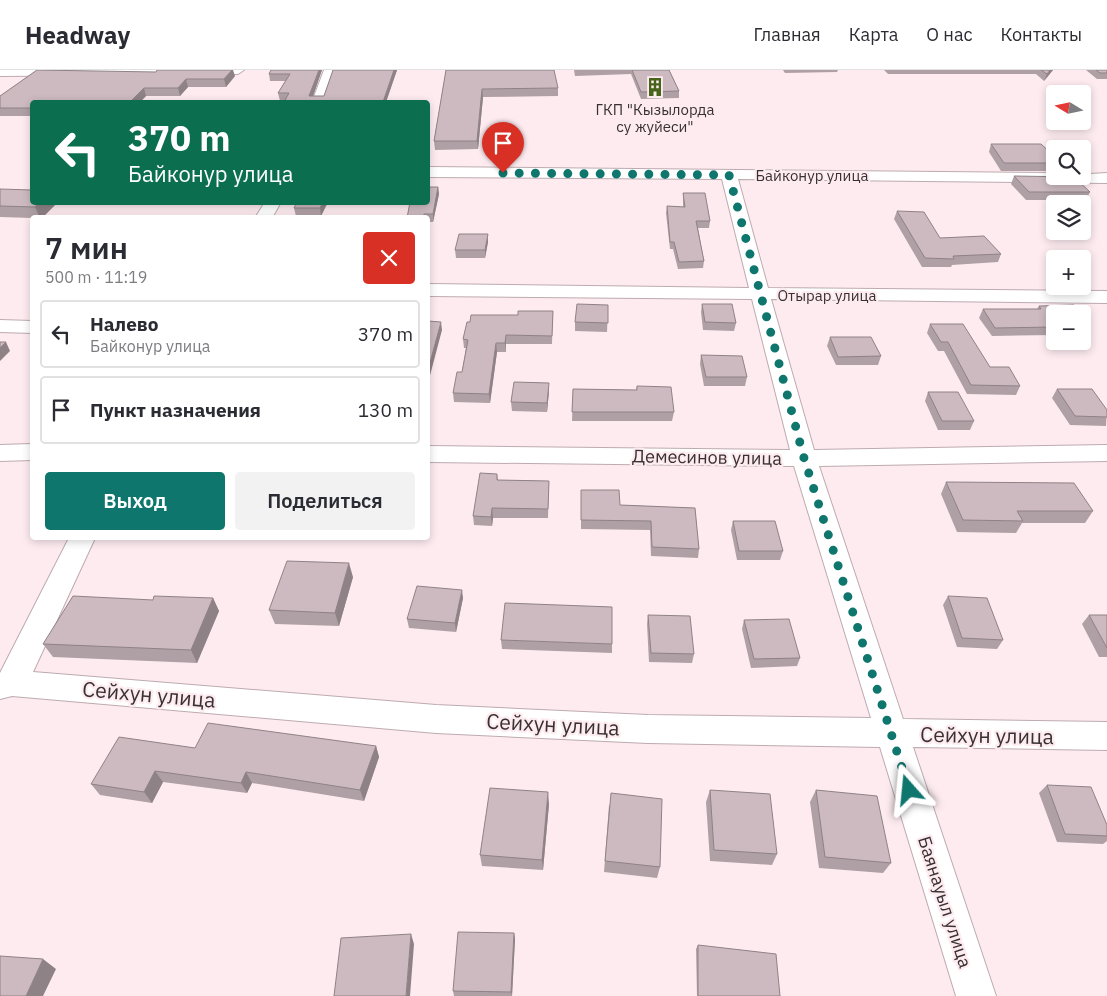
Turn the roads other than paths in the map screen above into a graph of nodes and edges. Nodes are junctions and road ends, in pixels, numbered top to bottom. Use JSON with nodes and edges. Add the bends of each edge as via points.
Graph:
{"nodes":[{"id":1,"x":238,"y":70,"type":"edge"},
{"id":2,"x":330,"y":70,"type":"edge"},
{"id":3,"x":4,"y":72,"type":"edge"},
{"id":4,"x":319,"y":100,"type":"edge"},
{"id":5,"x":430,"y":172,"type":"edge"},
{"id":6,"x":729,"y":175,"type":"junction"},
{"id":7,"x":1107,"y":178,"type":"edge"},
{"id":8,"x":430,"y":290,"type":"edge"},
{"id":9,"x":761,"y":295,"type":"junction"},
{"id":10,"x":1107,"y":297,"type":"edge"},
{"id":11,"x":0,"y":326,"type":"edge"},
{"id":12,"x":30,"y":327,"type":"edge"},
{"id":13,"x":0,"y":452,"type":"edge"},
{"id":14,"x":30,"y":452,"type":"edge"},
{"id":15,"x":1107,"y":453,"type":"edge"},
{"id":16,"x":430,"y":454,"type":"edge"},
{"id":17,"x":804,"y":458,"type":"junction"},
{"id":18,"x":81,"y":540,"type":"edge"},
{"id":19,"x":6,"y":684,"type":"edge"},
{"id":20,"x":891,"y":734,"type":"junction"},
{"id":21,"x":1107,"y":736,"type":"edge"},
{"id":22,"x":976,"y":996,"type":"edge"}],
"edges":[{"from":1,"to":3,"type":"street"},
{"from":2,"to":4,"type":"street"},
{"from":5,"to":6,"type":"street","name":"Байконур улица"},
{"from":6,"to":7,"type":"street","name":"Байконур улица"},
{"from":6,"to":9,"type":"street","name":"Баянауыл улица"},
{"from":8,"to":9,"type":"street","name":"Отырар улица"},
{"from":9,"to":10,"type":"street","name":"Отырар улица"},
{"from":9,"to":17,"type":"street","name":"Баянауыл улица"},
{"from":11,"to":12,"type":"street"},
{"from":13,"to":14,"type":"street"},
{"from":15,"to":17,"type":"street","name":"Демесинов улица"},
{"from":16,"to":17,"type":"street","name":"Демесинов улица"},
{"from":17,"to":20,"type":"street","name":"Баянауыл улица"},
{"from":18,"to":19,"type":"street"},
{"from":19,"to":20,"type":"street","name":"Сейхун улица","via":[[436,719],[648,729]]},
{"from":20,"to":21,"type":"street","name":"Сейхун улица"},
{"from":20,"to":22,"type":"street","name":"Баянауыл улица"}]}
